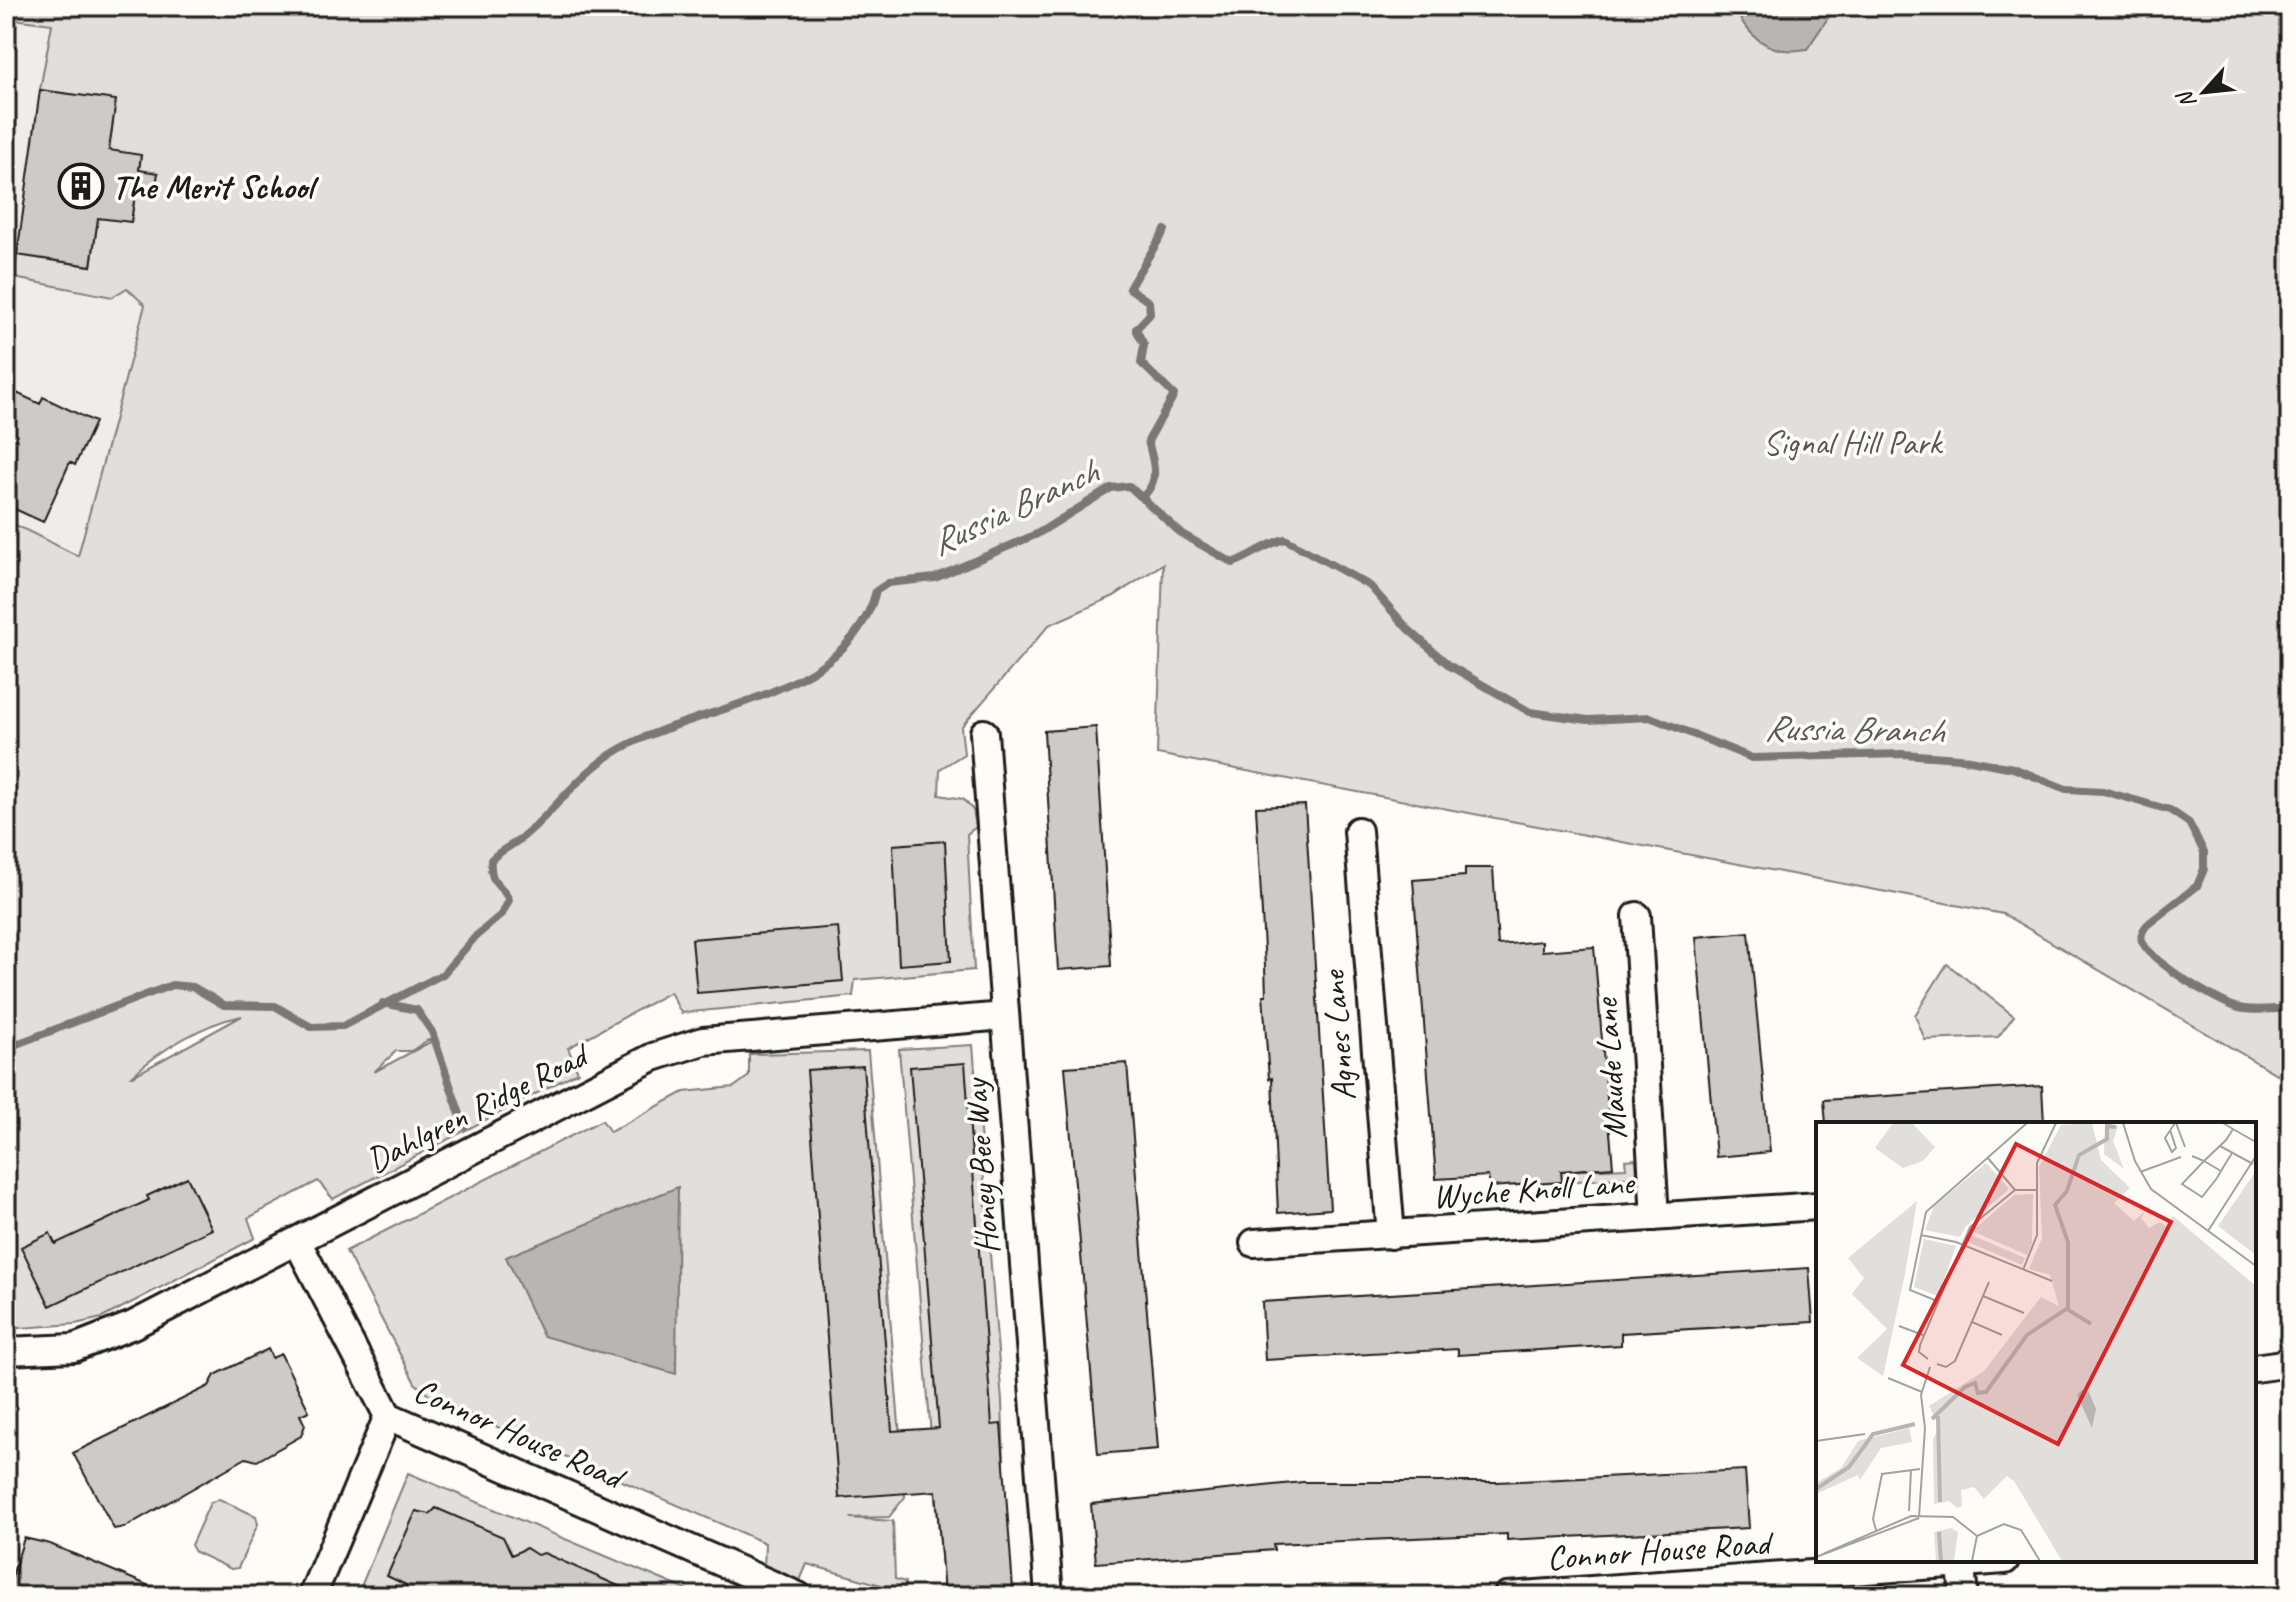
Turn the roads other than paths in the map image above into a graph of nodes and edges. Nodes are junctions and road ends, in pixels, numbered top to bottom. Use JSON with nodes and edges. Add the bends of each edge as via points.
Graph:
{"nodes":[{"id":1,"x":984,"y":733,"type":"dead end"},
{"id":2,"x":1358,"y":831,"type":"dead end"},
{"id":3,"x":1637,"y":916,"type":"dead end"},
{"id":4,"x":1005,"y":1016,"type":"junction"},
{"id":5,"x":1816,"y":1206,"type":"edge"},
{"id":6,"x":1655,"y":1217,"type":"junction"},
{"id":7,"x":1391,"y":1235,"type":"junction"},
{"id":8,"x":297,"y":1241,"type":"junction"},
{"id":9,"x":1254,"y":1243,"type":"dead end"},
{"id":10,"x":6,"y":1351,"type":"edge"},
{"id":11,"x":2290,"y":1363,"type":"edge"},
{"id":12,"x":2256,"y":1368,"type":"edge"},
{"id":13,"x":388,"y":1416,"type":"junction"},
{"id":14,"x":1990,"y":1562,"type":"edge"},
{"id":15,"x":1961,"y":1566,"type":"junction"},
{"id":16,"x":1626,"y":1592,"type":"edge"},
{"id":17,"x":312,"y":1596,"type":"edge"},
{"id":18,"x":798,"y":1596,"type":"edge"},
{"id":19,"x":1049,"y":1596,"type":"edge"},
{"id":20,"x":1507,"y":1596,"type":"edge"},
{"id":21,"x":1964,"y":1596,"type":"edge"}],
"edges":[{"from":1,"to":4,"type":"street","name":"Honey Bee Way"},
{"from":2,"to":7,"type":"street","name":"Agnes Lane"},
{"from":3,"to":6,"type":"street","name":"Maude Lane"},
{"from":4,"to":8,"type":"street","name":"Dahlgren Ridge Road","via":[[685,1045]]},
{"from":4,"to":19,"type":"street","name":"Honey Bee Way"},
{"from":5,"to":6,"type":"street","name":"Wyche Knoll Lane"},
{"from":6,"to":7,"type":"street","name":"Wyche Knoll Lane"},
{"from":7,"to":9,"type":"street","name":"Wyche Knoll Lane"},
{"from":8,"to":10,"type":"street","name":"Dahlgren Ridge Road","via":[[96,1341],[74,1348]]},
{"from":8,"to":13,"type":"street","name":"Connor House Road"},
{"from":11,"to":12,"type":"street"},
{"from":13,"to":17,"type":"street"},
{"from":13,"to":18,"type":"street","name":"Connor House Road"},
{"from":14,"to":15,"type":"street","name":"Connor House Road"},
{"from":15,"to":16,"type":"street","name":"Connor House Road"},
{"from":15,"to":21,"type":"street"},
{"from":16,"to":20,"type":"street","name":"Connor House Road"}]}
